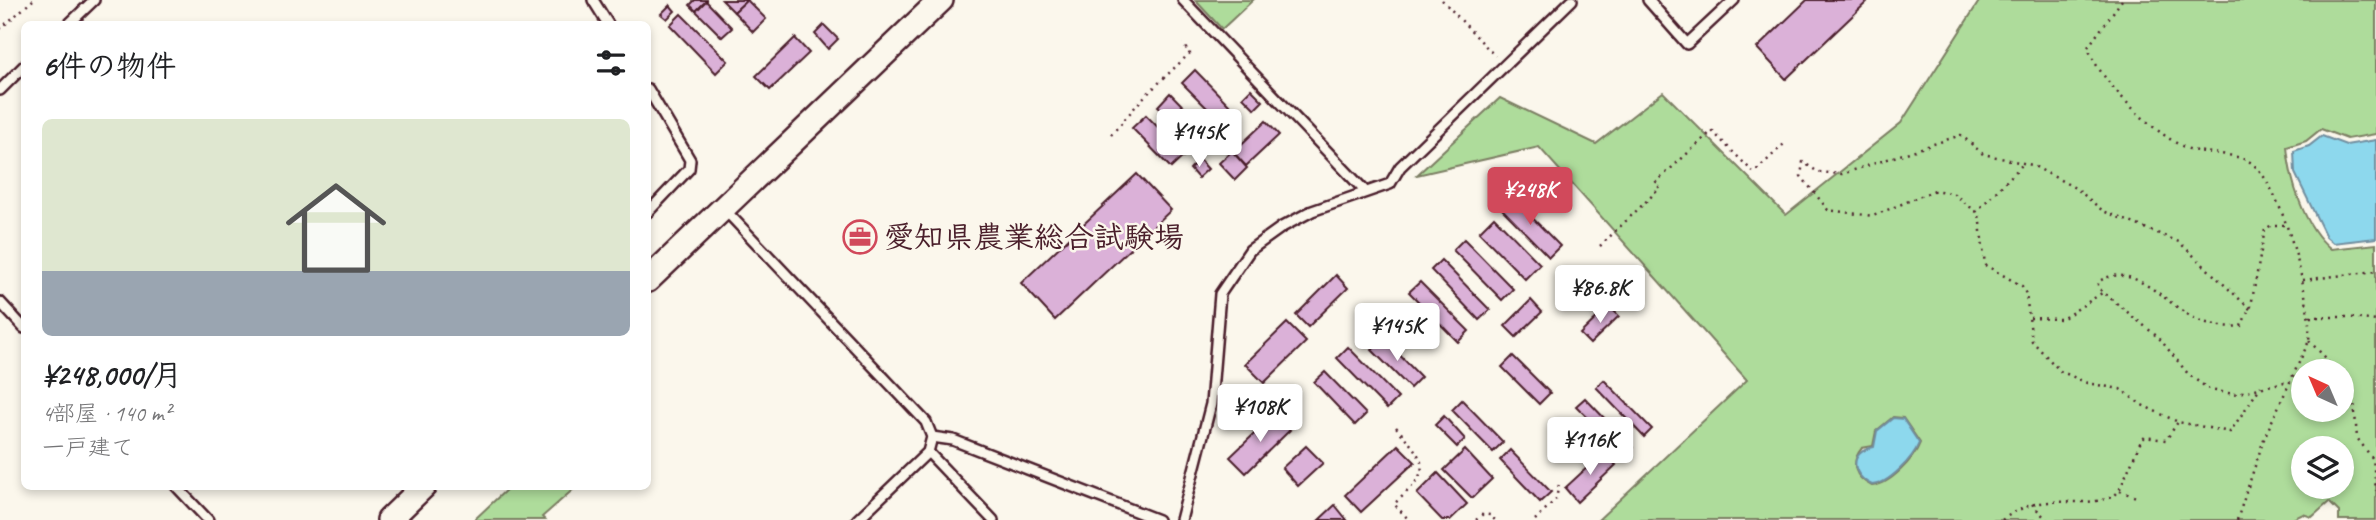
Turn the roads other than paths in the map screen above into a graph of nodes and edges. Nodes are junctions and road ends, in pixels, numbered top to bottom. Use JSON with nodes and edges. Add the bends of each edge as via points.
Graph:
{"nodes":[{"id":1,"x":94,"y":0,"type":"edge"},
{"id":2,"x":593,"y":0,"type":"edge"},
{"id":3,"x":941,"y":0,"type":"edge"},
{"id":4,"x":1183,"y":0,"type":"edge"},
{"id":5,"x":1572,"y":0,"type":"edge"},
{"id":6,"x":1648,"y":0,"type":"edge"},
{"id":7,"x":1727,"y":2,"type":"edge"},
{"id":8,"x":72,"y":21,"type":"edge"},
{"id":9,"x":606,"y":21,"type":"edge"},
{"id":10,"x":21,"y":69,"type":"edge"},
{"id":11,"x":0,"y":90,"type":"edge"},
{"id":12,"x":651,"y":94,"type":"edge"},
{"id":13,"x":1364,"y":190,"type":"junction"},
{"id":14,"x":724,"y":208,"type":"junction"},
{"id":15,"x":651,"y":209,"type":"edge"},
{"id":16,"x":651,"y":277,"type":"edge"},
{"id":17,"x":0,"y":302,"type":"edge"},
{"id":18,"x":21,"y":325,"type":"edge"},
{"id":19,"x":932,"y":437,"type":"junction"},
{"id":20,"x":929,"y":452,"type":"junction"},
{"id":21,"x":180,"y":490,"type":"edge"},
{"id":22,"x":420,"y":490,"type":"edge"},
{"id":23,"x":208,"y":520,"type":"edge"},
{"id":24,"x":389,"y":520,"type":"edge"},
{"id":25,"x":857,"y":520,"type":"edge"},
{"id":26,"x":993,"y":520,"type":"edge"},
{"id":27,"x":1158,"y":520,"type":"edge"},
{"id":28,"x":1181,"y":520,"type":"edge"}],
"edges":[{"from":1,"to":8,"type":"lane"},
{"from":2,"to":9,"type":"lane"},
{"from":3,"to":14,"type":"street"},
{"from":4,"to":13,"type":"lane"},
{"from":5,"to":13,"type":"lane","via":[[1400,167],[1390,184]]},
{"from":6,"to":7,"type":"lane","via":[[1687,44]]},
{"from":10,"to":11,"type":"lane"},
{"from":12,"to":15,"type":"lane","via":[[690,160],[689,169]]},
{"from":13,"to":28,"type":"lane","via":[[1312,211],[1250,250],[1220,294],[1211,404]]},
{"from":14,"to":16,"type":"street"},
{"from":14,"to":19,"type":"lane","via":[[926,422]]},
{"from":17,"to":18,"type":"lane"},
{"from":19,"to":20,"type":"lane"},
{"from":19,"to":27,"type":"lane","via":[[953,440]]},
{"from":20,"to":25,"type":"lane"},
{"from":20,"to":26,"type":"lane"},
{"from":21,"to":23,"type":"lane"},
{"from":22,"to":24,"type":"street"}]}
